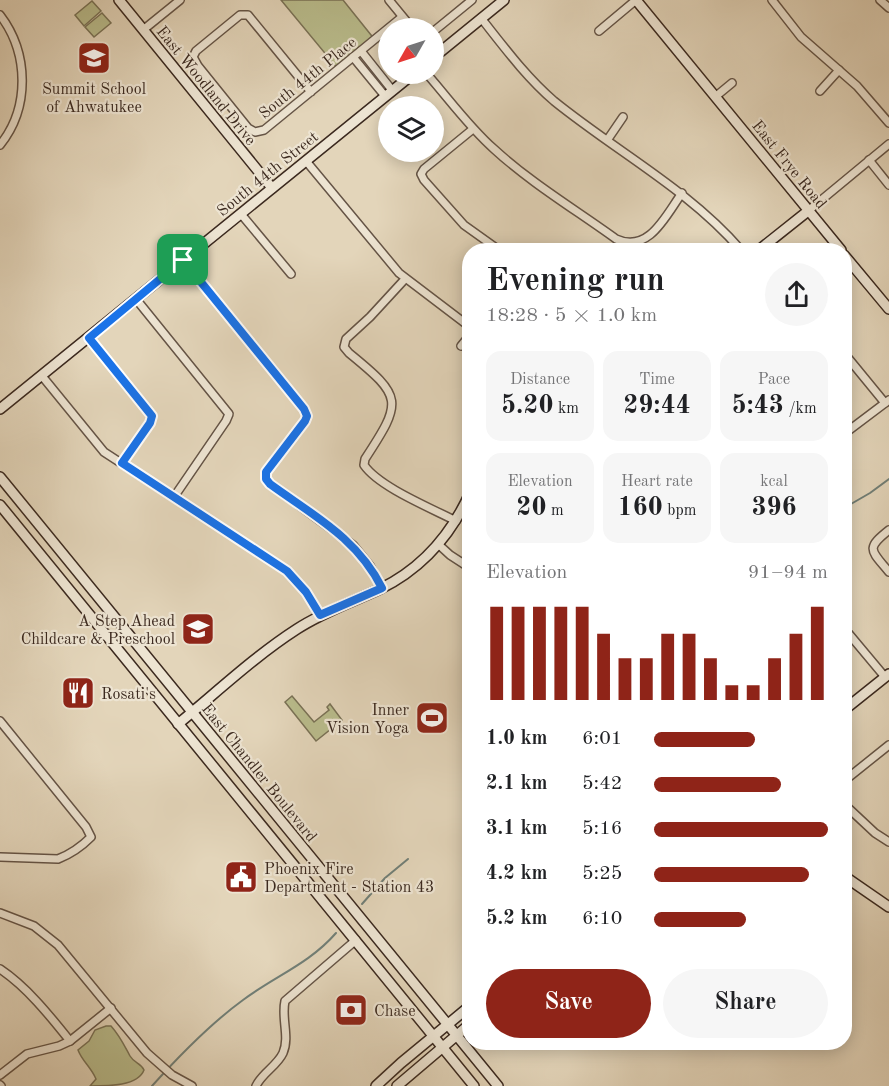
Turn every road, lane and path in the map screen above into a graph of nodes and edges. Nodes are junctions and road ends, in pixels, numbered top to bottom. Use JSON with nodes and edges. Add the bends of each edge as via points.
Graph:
{"nodes":[{"id":1,"x":119,"y":0,"type":"edge"},
{"id":2,"x":180,"y":0,"type":"edge"},
{"id":3,"x":389,"y":0,"type":"edge"},
{"id":4,"x":472,"y":0,"type":"edge"},
{"id":5,"x":504,"y":0,"type":"edge"},
{"id":6,"x":636,"y":0,"type":"edge"},
{"id":7,"x":772,"y":0,"type":"edge"},
{"id":8,"x":880,"y":0,"type":"edge"},
{"id":9,"x":889,"y":8,"type":"edge"},
{"id":10,"x":0,"y":15,"type":"edge"},
{"id":11,"x":402,"y":17,"type":"joint"},
{"id":12,"x":481,"y":18,"type":"junction"},
{"id":13,"x":444,"y":23,"type":"edge"},
{"id":14,"x":143,"y":30,"type":"junction"},
{"id":15,"x":599,"y":30,"type":"dead end"},
{"id":16,"x":444,"y":49,"type":"edge"},
{"id":17,"x":361,"y":51,"type":"junction"},
{"id":18,"x":353,"y":57,"type":"junction"},
{"id":19,"x":376,"y":70,"type":"junction"},
{"id":20,"x":839,"y":70,"type":"junction"},
{"id":21,"x":369,"y":76,"type":"junction"},
{"id":22,"x":732,"y":83,"type":"dead end"},
{"id":23,"x":400,"y":84,"type":"edge"},
{"id":24,"x":435,"y":84,"type":"edge"},
{"id":25,"x":820,"y":91,"type":"dead end"},
{"id":26,"x":310,"y":92,"type":"junction"},
{"id":27,"x":389,"y":93,"type":"junction"},
{"id":28,"x":715,"y":97,"type":"junction"},
{"id":29,"x":623,"y":117,"type":"dead end"},
{"id":30,"x":889,"y":123,"type":"edge"},
{"id":31,"x":473,"y":129,"type":"junction"},
{"id":32,"x":608,"y":139,"type":"junction"},
{"id":33,"x":889,"y":144,"type":"edge"},
{"id":34,"x":0,"y":145,"type":"edge"},
{"id":35,"x":869,"y":160,"type":"junction"},
{"id":36,"x":306,"y":161,"type":"junction"},
{"id":37,"x":889,"y":185,"type":"edge"},
{"id":38,"x":272,"y":188,"type":"junction"},
{"id":39,"x":682,"y":193,"type":"junction"},
{"id":40,"x":808,"y":211,"type":"junction"},
{"id":41,"x":241,"y":214,"type":"junction"},
{"id":42,"x":490,"y":243,"type":"edge"},
{"id":43,"x":735,"y":243,"type":"edge"},
{"id":44,"x":769,"y":243,"type":"edge"},
{"id":45,"x":835,"y":243,"type":"edge"},
{"id":46,"x":183,"y":260,"type":"junction"},
{"id":47,"x":852,"y":265,"type":"edge"},
{"id":48,"x":291,"y":274,"type":"dead end"},
{"id":49,"x":405,"y":279,"type":"junction"},
{"id":50,"x":136,"y":299,"type":"junction"},
{"id":51,"x":889,"y":309,"type":"edge"},
{"id":52,"x":462,"y":321,"type":"edge"},
{"id":53,"x":89,"y":338,"type":"junction"},
{"id":54,"x":852,"y":363,"type":"edge"},
{"id":55,"x":42,"y":376,"type":"junction"},
{"id":56,"x":887,"y":401,"type":"edge"},
{"id":57,"x":0,"y":410,"type":"edge"},
{"id":58,"x":852,"y":428,"type":"edge"},
{"id":59,"x":122,"y":463,"type":"junction"},
{"id":60,"x":0,"y":477,"type":"edge"},
{"id":61,"x":174,"y":497,"type":"junction"},
{"id":62,"x":0,"y":505,"type":"edge"},
{"id":63,"x":462,"y":509,"type":"edge"},
{"id":64,"x":456,"y":521,"type":"junction"},
{"id":65,"x":889,"y":530,"type":"edge"},
{"id":66,"x":438,"y":544,"type":"junction"},
{"id":67,"x":462,"y":563,"type":"edge"},
{"id":68,"x":889,"y":572,"type":"edge"},
{"id":69,"x":84,"y":579,"type":"junction"},
{"id":70,"x":66,"y":586,"type":"junction"},
{"id":71,"x":382,"y":588,"type":"junction"},
{"id":72,"x":320,"y":615,"type":"junction"},
{"id":73,"x":852,"y":637,"type":"edge"},
{"id":74,"x":887,"y":675,"type":"edge"},
{"id":75,"x":852,"y":703,"type":"edge"},
{"id":76,"x":192,"y":712,"type":"junction"},
{"id":77,"x":0,"y":721,"type":"edge"},
{"id":78,"x":178,"y":724,"type":"junction"},
{"id":79,"x":889,"y":745,"type":"edge"},
{"id":80,"x":852,"y":775,"type":"edge"},
{"id":81,"x":852,"y":811,"type":"edge"},
{"id":82,"x":889,"y":842,"type":"edge"},
{"id":83,"x":303,"y":848,"type":"junction"},
{"id":84,"x":0,"y":857,"type":"edge"},
{"id":85,"x":289,"y":858,"type":"junction"},
{"id":86,"x":852,"y":882,"type":"edge"},
{"id":87,"x":344,"y":897,"type":"junction"},
{"id":88,"x":889,"y":907,"type":"edge"},
{"id":89,"x":330,"y":908,"type":"junction"},
{"id":90,"x":0,"y":913,"type":"edge"},
{"id":91,"x":356,"y":940,"type":"junction"},
{"id":92,"x":0,"y":969,"type":"edge"},
{"id":93,"x":111,"y":1008,"type":"junction"},
{"id":94,"x":462,"y":1012,"type":"edge"},
{"id":95,"x":447,"y":1024,"type":"junction"},
{"id":96,"x":462,"y":1030,"type":"edge"},
{"id":97,"x":434,"y":1035,"type":"junction"},
{"id":98,"x":456,"y":1035,"type":"junction"},
{"id":99,"x":70,"y":1041,"type":"junction"},
{"id":100,"x":462,"y":1042,"type":"edge"},
{"id":101,"x":442,"y":1046,"type":"junction"},
{"id":102,"x":468,"y":1050,"type":"edge"},
{"id":103,"x":0,"y":1075,"type":"edge"},
{"id":104,"x":192,"y":1086,"type":"edge"},
{"id":105,"x":256,"y":1086,"type":"edge"},
{"id":106,"x":376,"y":1086,"type":"edge"},
{"id":107,"x":397,"y":1086,"type":"edge"},
{"id":108,"x":474,"y":1086,"type":"edge"},
{"id":109,"x":498,"y":1086,"type":"edge"}],
"edges":[{"from":1,"to":14,"type":"street","name":"East Woodland Drive"},
{"from":2,"to":14,"type":"street"},
{"from":3,"to":11,"type":"street"},
{"from":4,"to":13,"type":"street"},
{"from":5,"to":12,"type":"street"},
{"from":6,"to":15,"type":"street"},
{"from":6,"to":28,"type":"street","name":"East Frye Road"},
{"from":7,"to":20,"type":"street","via":[[801,37]]},
{"from":8,"to":9,"type":"street"},
{"from":10,"to":34,"type":"street","via":[[16,43],[22,76],[17,117]]},
{"from":11,"to":17,"type":"street","name":"South 44th Place"},
{"from":12,"to":16,"type":"street"},
{"from":12,"to":32,"type":"street","via":[[534,82]]},
{"from":14,"to":38,"type":"street","name":"East Woodland Drive"},
{"from":17,"to":18,"type":"street","name":"South 44th Place"},
{"from":17,"to":19,"type":"street"},
{"from":18,"to":21,"type":"street"},
{"from":18,"to":26,"type":"street","name":"South 44th Place"},
{"from":19,"to":21,"type":"street"},
{"from":19,"to":27,"type":"street"},
{"from":20,"to":25,"type":"street"},
{"from":20,"to":30,"type":"street"},
{"from":21,"to":27,"type":"street"},
{"from":22,"to":28,"type":"street"},
{"from":23,"to":27,"type":"street","name":"South 44th Street"},
{"from":24,"to":31,"type":"street"},
{"from":26,"to":26,"type":"street","name":"South 44th Place","via":[[248,15],[243,14],[193,57],[255,132],[264,130]]},
{"from":27,"to":36,"type":"street","name":"South 44th Street"},
{"from":28,"to":40,"type":"street","name":"East Frye Road"},
{"from":29,"to":32,"type":"street"},
{"from":31,"to":39,"type":"street","via":[[517,168],[624,243],[648,237]]},
{"from":31,"to":42,"type":"street","via":[[421,174],[454,216]]},
{"from":32,"to":39,"type":"street"},
{"from":33,"to":35,"type":"street"},
{"from":35,"to":37,"type":"street"},
{"from":35,"to":40,"type":"street"},
{"from":36,"to":38,"type":"street","name":"South 44th Street"},
{"from":36,"to":49,"type":"street"},
{"from":38,"to":41,"type":"street","name":"South 44th Street"},
{"from":39,"to":43,"type":"street"},
{"from":40,"to":44,"type":"street"},
{"from":40,"to":45,"type":"street","name":"East Frye Road"},
{"from":41,"to":46,"type":"street","name":"South 44th Street"},
{"from":41,"to":48,"type":"street"},
{"from":46,"to":50,"type":"street","name":"South 44th Street"},
{"from":46,"to":71,"type":"street","via":[[307,416],[266,472],[266,479],[352,545]]},
{"from":47,"to":51,"type":"street"},
{"from":49,"to":52,"type":"street"},
{"from":49,"to":64,"type":"street","via":[[346,339],[344,346],[385,384],[392,402],[388,424],[364,465],[388,485]]},
{"from":50,"to":53,"type":"street","name":"South 44th Street"},
{"from":50,"to":61,"type":"street","via":[[229,414]]},
{"from":53,"to":55,"type":"street","name":"South 44th Street"},
{"from":53,"to":59,"type":"street","via":[[152,416]]},
{"from":54,"to":56,"type":"street"},
{"from":55,"to":57,"type":"street","name":"South 44th Street"},
{"from":55,"to":59,"type":"street","via":[[98,446]]},
{"from":56,"to":58,"type":"street"},
{"from":59,"to":61,"type":"street"},
{"from":60,"to":69,"type":"street","name":"East Chandler Boulevard"},
{"from":61,"to":72,"type":"street","via":[[287,571]]},
{"from":62,"to":70,"type":"street","name":"East Chandler Boulevard"},
{"from":63,"to":64,"type":"street"},
{"from":64,"to":66,"type":"street"},
{"from":65,"to":68,"type":"street","via":[[873,547]]},
{"from":66,"to":67,"type":"street"},
{"from":66,"to":71,"type":"street","via":[[414,567]]},
{"from":69,"to":70,"type":"street"},
{"from":69,"to":76,"type":"street","name":"East Chandler Boulevard"},
{"from":70,"to":78,"type":"street","name":"East Chandler Boulevard"},
{"from":71,"to":72,"type":"street"},
{"from":72,"to":76,"type":"street","via":[[276,644]]},
{"from":73,"to":74,"type":"street"},
{"from":74,"to":75,"type":"street"},
{"from":76,"to":78,"type":"street"},
{"from":76,"to":83,"type":"street","name":"East Chandler Boulevard"},
{"from":77,"to":84,"type":"street","via":[[87,827],[91,837],[58,859]]},
{"from":78,"to":85,"type":"street","name":"East Chandler Boulevard"},
{"from":79,"to":80,"type":"street"},
{"from":81,"to":82,"type":"street"},
{"from":83,"to":85,"type":"street"},
{"from":83,"to":87,"type":"street","name":"East Chandler Boulevard"},
{"from":85,"to":89,"type":"street","name":"East Chandler Boulevard"},
{"from":86,"to":88,"type":"street"},
{"from":87,"to":89,"type":"street"},
{"from":87,"to":95,"type":"street","name":"East Chandler Boulevard"},
{"from":89,"to":91,"type":"street","name":"East Chandler Boulevard"},
{"from":90,"to":93,"type":"street","via":[[34,926],[58,945]]},
{"from":91,"to":97,"type":"street","name":"East Chandler Boulevard"},
{"from":91,"to":105,"type":"street","via":[[285,1001],[284,1052]]},
{"from":92,"to":99,"type":"street"},
{"from":93,"to":99,"type":"street"},
{"from":93,"to":104,"type":"street","via":[[147,1053]]},
{"from":94,"to":95,"type":"street"},
{"from":95,"to":97,"type":"street"},
{"from":95,"to":98,"type":"street","name":"East Chandler Boulevard"},
{"from":96,"to":98,"type":"street"},
{"from":97,"to":101,"type":"street","name":"East Chandler Boulevard"},
{"from":97,"to":106,"type":"street"},
{"from":98,"to":100,"type":"street","name":"East Chandler Boulevard"},
{"from":98,"to":101,"type":"street"},
{"from":99,"to":103,"type":"street","via":[[27,1054]]},
{"from":101,"to":107,"type":"street"},
{"from":101,"to":108,"type":"street","name":"East Chandler Boulevard"},
{"from":102,"to":109,"type":"street","name":"East Chandler Boulevard"}]}
